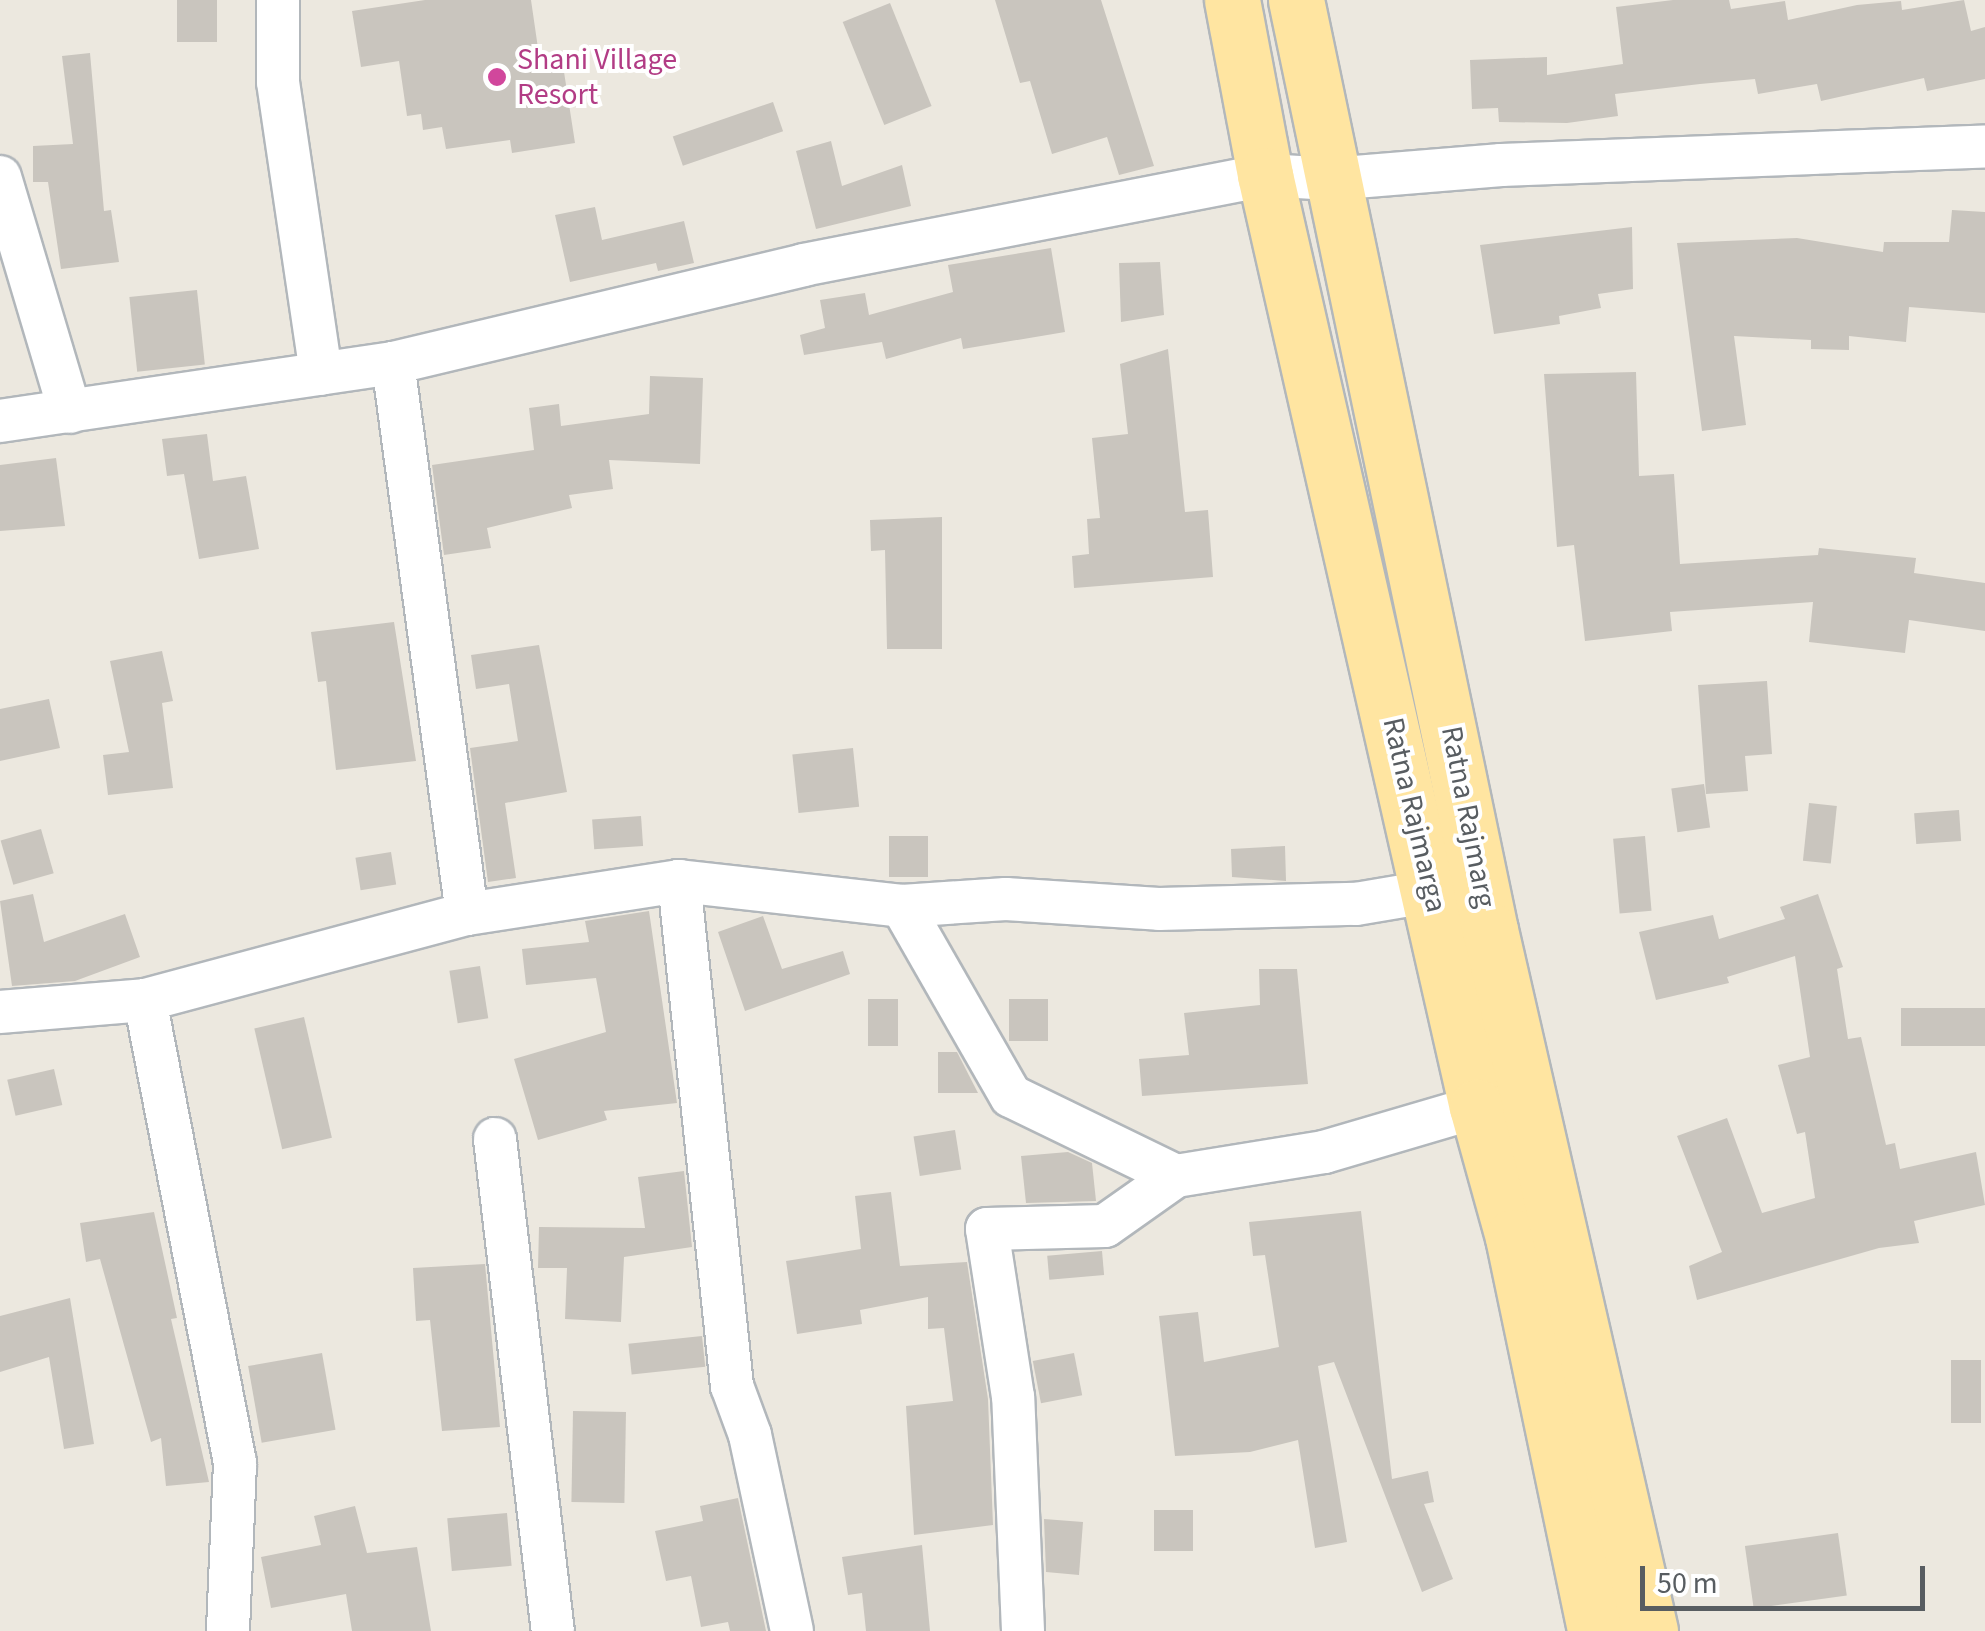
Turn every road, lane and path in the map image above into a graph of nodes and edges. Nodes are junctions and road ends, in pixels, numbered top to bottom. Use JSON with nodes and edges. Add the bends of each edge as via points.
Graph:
{"nodes":[{"id":1,"x":278,"y":0,"type":"edge"},
{"id":2,"x":1232,"y":0,"type":"edge"},
{"id":3,"x":1296,"y":0,"type":"edge"},
{"id":4,"x":1985,"y":146,"type":"edge"},
{"id":5,"x":1265,"y":175,"type":"junction"},
{"id":6,"x":0,"y":177,"type":"edge"},
{"id":7,"x":1331,"y":179,"type":"junction"},
{"id":8,"x":393,"y":363,"type":"junction"},
{"id":9,"x":321,"y":374,"type":"junction"},
{"id":10,"x":70,"y":412,"type":"junction"},
{"id":11,"x":0,"y":421,"type":"edge"},
{"id":12,"x":678,"y":881,"type":"junction"},
{"id":13,"x":1432,"y":891,"type":"junction"},
{"id":14,"x":902,"y":906,"type":"junction"},
{"id":15,"x":468,"y":914,"type":"junction"},
{"id":16,"x":145,"y":1000,"type":"junction"},
{"id":17,"x":0,"y":1012,"type":"edge"},
{"id":18,"x":1477,"y":1107,"type":"junction"},
{"id":19,"x":495,"y":1138,"type":"dead end"},
{"id":20,"x":1176,"y":1176,"type":"junction"},
{"id":21,"x":228,"y":1631,"type":"edge"},
{"id":22,"x":553,"y":1631,"type":"edge"},
{"id":23,"x":792,"y":1631,"type":"edge"},
{"id":24,"x":1023,"y":1631,"type":"edge"},
{"id":25,"x":1594,"y":1631,"type":"edge"},
{"id":26,"x":1650,"y":1631,"type":"edge"}],
"edges":[{"from":1,"to":9,"type":"street","via":[[278,82]]},
{"from":2,"to":5,"type":"main road","name":"Ratna Rajmarga"},
{"from":3,"to":7,"type":"main road","name":"Ratna Rajmarg"},
{"from":4,"to":7,"type":"street","via":[[1500,165]]},
{"from":5,"to":7,"type":"street"},
{"from":5,"to":8,"type":"street","via":[[802,265]]},
{"from":5,"to":13,"type":"main road","name":"Ratna Rajmarga"},
{"from":6,"to":10,"type":"street"},
{"from":7,"to":26,"type":"main road","name":"Ratna Rajmarg","via":[[1490,930]]},
{"from":8,"to":9,"type":"street"},
{"from":8,"to":15,"type":"street"},
{"from":9,"to":10,"type":"street"},
{"from":10,"to":11,"type":"street"},
{"from":12,"to":14,"type":"street"},
{"from":12,"to":15,"type":"street"},
{"from":12,"to":23,"type":"street","via":[[732,1386],[750,1435]]},
{"from":13,"to":14,"type":"street","via":[[1356,904],[1159,909],[1006,900]]},
{"from":13,"to":18,"type":"main road","name":"Ratna Rajmarga"},
{"from":14,"to":20,"type":"street","via":[[1011,1096]]},
{"from":15,"to":16,"type":"street"},
{"from":16,"to":17,"type":"street"},
{"from":16,"to":21,"type":"street","via":[[235,1463]]},
{"from":18,"to":20,"type":"street","via":[[1324,1152]]},
{"from":18,"to":25,"type":"main road","name":"Ratna Rajmarga","via":[[1513,1237]]},
{"from":19,"to":22,"type":"street"},
{"from":20,"to":24,"type":"street","via":[[1105,1226],[987,1229],[1013,1397]]}]}
